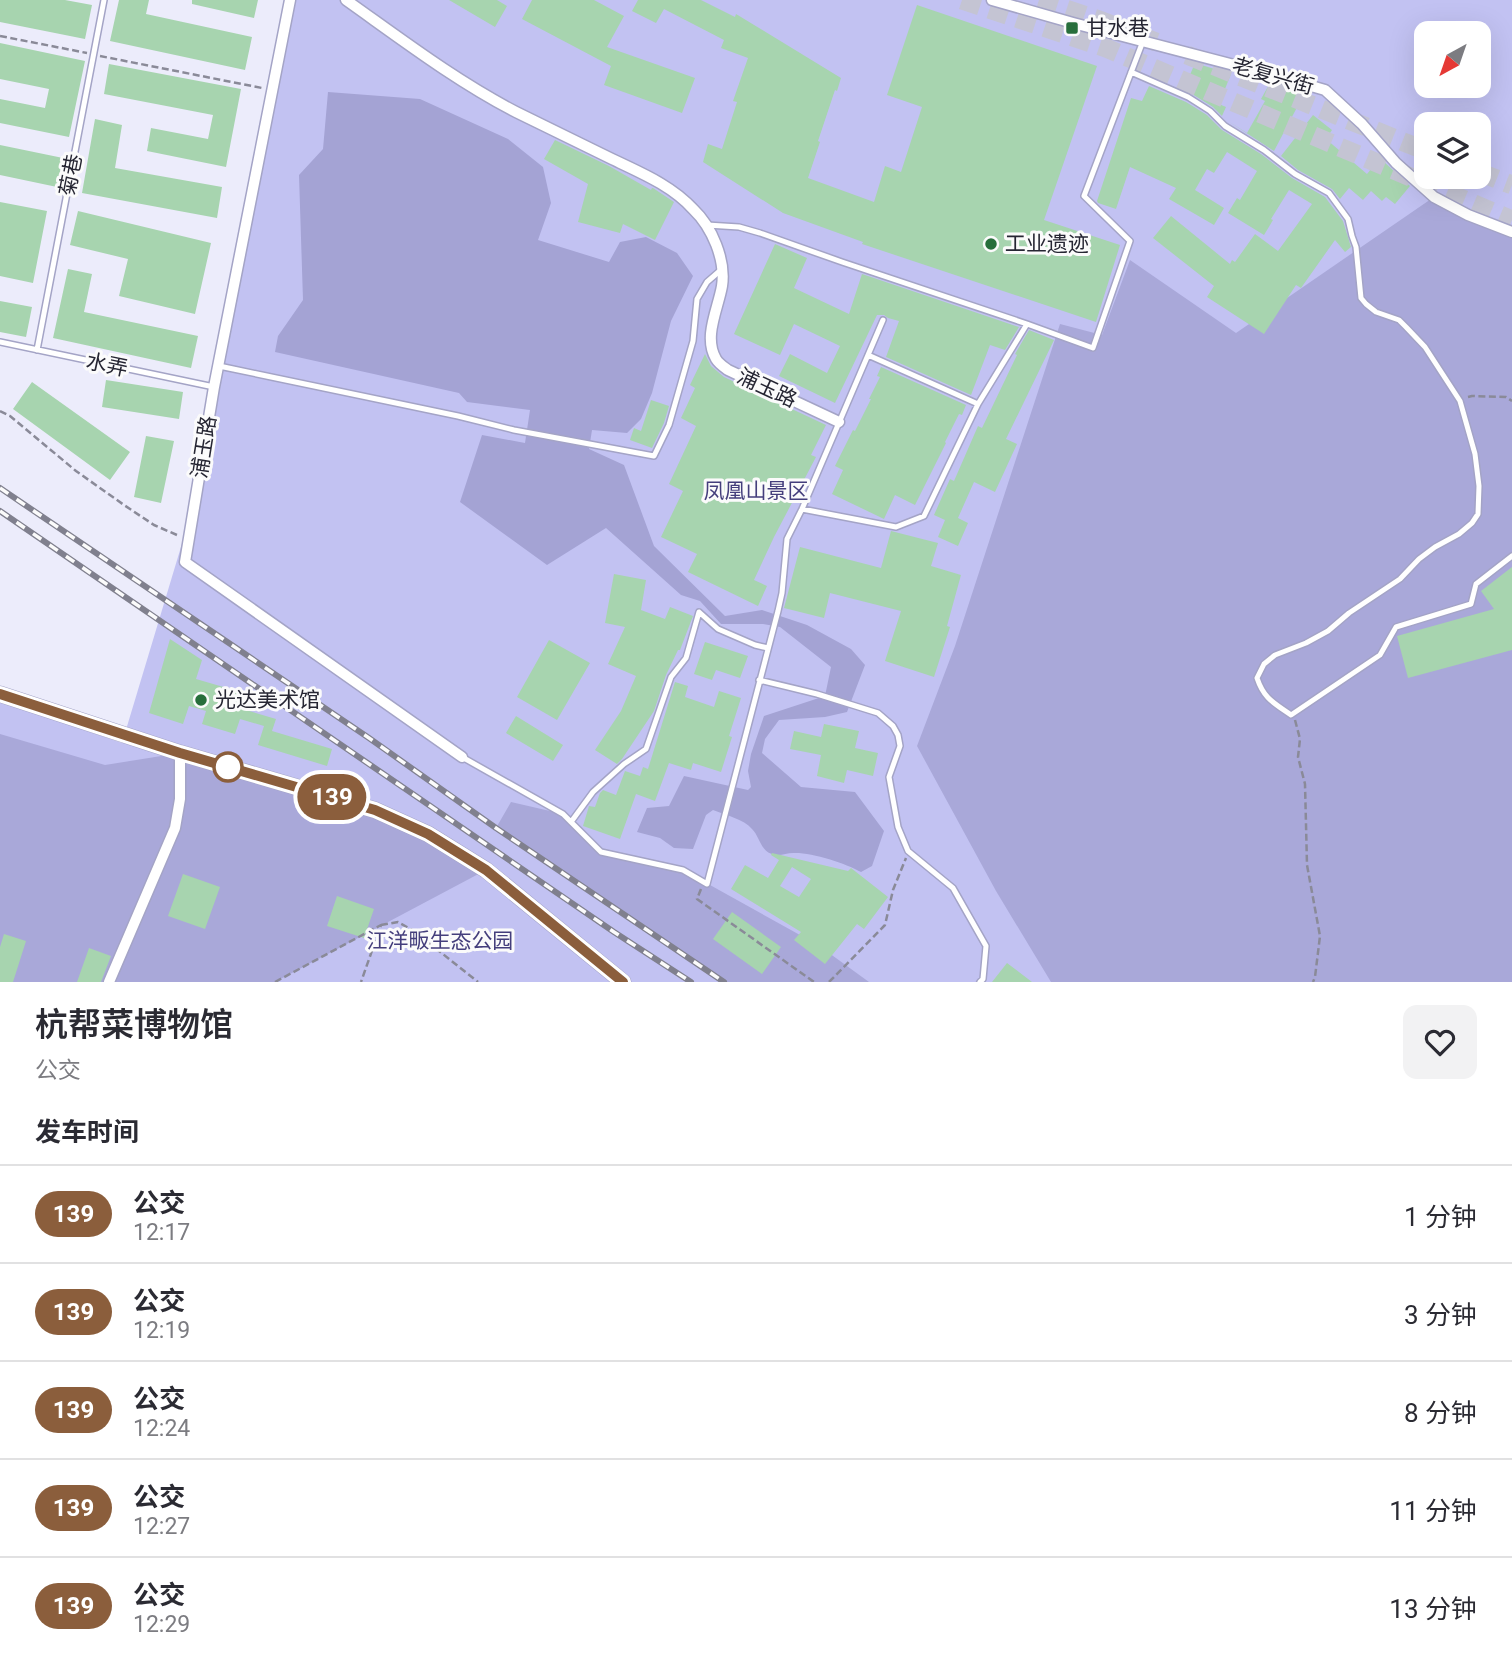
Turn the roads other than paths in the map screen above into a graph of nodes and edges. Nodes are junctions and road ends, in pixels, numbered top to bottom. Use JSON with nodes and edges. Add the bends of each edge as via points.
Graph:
{"nodes":[{"id":1,"x":104,"y":0,"type":"edge"},
{"id":2,"x":290,"y":0,"type":"edge"},
{"id":3,"x":346,"y":0,"type":"edge"},
{"id":4,"x":992,"y":0,"type":"edge"},
{"id":5,"x":1143,"y":41,"type":"junction"},
{"id":6,"x":1131,"y":72,"type":"junction"},
{"id":7,"x":707,"y":225,"type":"junction"},
{"id":8,"x":1512,"y":232,"type":"edge"},
{"id":9,"x":722,"y":269,"type":"junction"},
{"id":10,"x":883,"y":320,"type":"dead end"},
{"id":11,"x":1027,"y":324,"type":"junction"},
{"id":12,"x":0,"y":342,"type":"edge"},
{"id":13,"x":37,"y":350,"type":"junction"},
{"id":14,"x":868,"y":355,"type":"junction"},
{"id":15,"x":218,"y":366,"type":"junction"},
{"id":16,"x":214,"y":387,"type":"junction"},
{"id":17,"x":978,"y":404,"type":"junction"},
{"id":18,"x":839,"y":422,"type":"junction"},
{"id":19,"x":802,"y":509,"type":"junction"},
{"id":20,"x":1512,"y":556,"type":"edge"},
{"id":21,"x":768,"y":648,"type":"junction"},
{"id":22,"x":759,"y":680,"type":"junction"},
{"id":23,"x":0,"y":694,"type":"edge"},
{"id":24,"x":180,"y":753,"type":"junction"},
{"id":25,"x":462,"y":757,"type":"joint"},
{"id":26,"x":571,"y":822,"type":"junction"},
{"id":27,"x":110,"y":982,"type":"edge"},
{"id":28,"x":623,"y":982,"type":"edge"},
{"id":29,"x":980,"y":982,"type":"edge"}],
"edges":[{"from":1,"to":13,"type":"lane","name":"菊巷"},
{"from":2,"to":15,"type":"street","name":"浦玉路"},
{"from":3,"to":7,"type":"street","name":"浦玉路","via":[[467,84],[654,179],[677,194]]},
{"from":4,"to":5,"type":"street","name":"老复兴街"},
{"from":5,"to":6,"type":"lane"},
{"from":5,"to":8,"type":"street","name":"老复兴街","via":[[1325,90],[1434,197]]},
{"from":6,"to":11,"type":"lane","via":[[1084,196],[1130,241],[1093,348]]},
{"from":6,"to":20,"type":"lane","via":[[1188,97],[1329,193],[1348,219],[1361,298],[1376,312],[1399,320],[1425,347],[1460,401],[1475,454],[1478,514],[1472,523],[1328,631],[1275,655],[1257,678],[1261,690],[1291,715],[1380,655],[1396,627],[1471,604],[1476,584]]},
{"from":7,"to":9,"type":"street","name":"浦玉路"},
{"from":7,"to":11,"type":"lane","via":[[760,233]]},
{"from":9,"to":15,"type":"lane","via":[[697,299],[693,341],[669,425],[654,456]]},
{"from":9,"to":18,"type":"street","name":"浦玉路","via":[[712,329],[717,361]]},
{"from":10,"to":14,"type":"lane"},
{"from":11,"to":17,"type":"lane"},
{"from":12,"to":13,"type":"lane","name":"水弄"},
{"from":13,"to":16,"type":"lane","name":"水弄"},
{"from":14,"to":17,"type":"lane"},
{"from":14,"to":18,"type":"lane"},
{"from":15,"to":16,"type":"street","name":"浦玉路"},
{"from":16,"to":25,"type":"street","name":"浦玉路","via":[[185,562]]},
{"from":17,"to":19,"type":"lane","via":[[924,516],[896,527]]},
{"from":18,"to":19,"type":"lane"},
{"from":19,"to":21,"type":"lane","via":[[786,539],[782,593]]},
{"from":21,"to":22,"type":"lane"},
{"from":21,"to":26,"type":"lane","via":[[718,629],[699,612],[685,658],[671,677],[646,749],[593,792]]},
{"from":22,"to":26,"type":"lane","via":[[707,884],[683,870],[601,852]]},
{"from":22,"to":29,"type":"lane","via":[[878,713],[893,726],[900,746],[889,777],[898,827],[908,851],[953,888],[986,946]]},
{"from":23,"to":24,"type":"street"},
{"from":24,"to":27,"type":"street","via":[[175,828]]},
{"from":24,"to":28,"type":"street","via":[[375,810],[428,834],[486,870]]},
{"from":25,"to":26,"type":"lane"}]}
